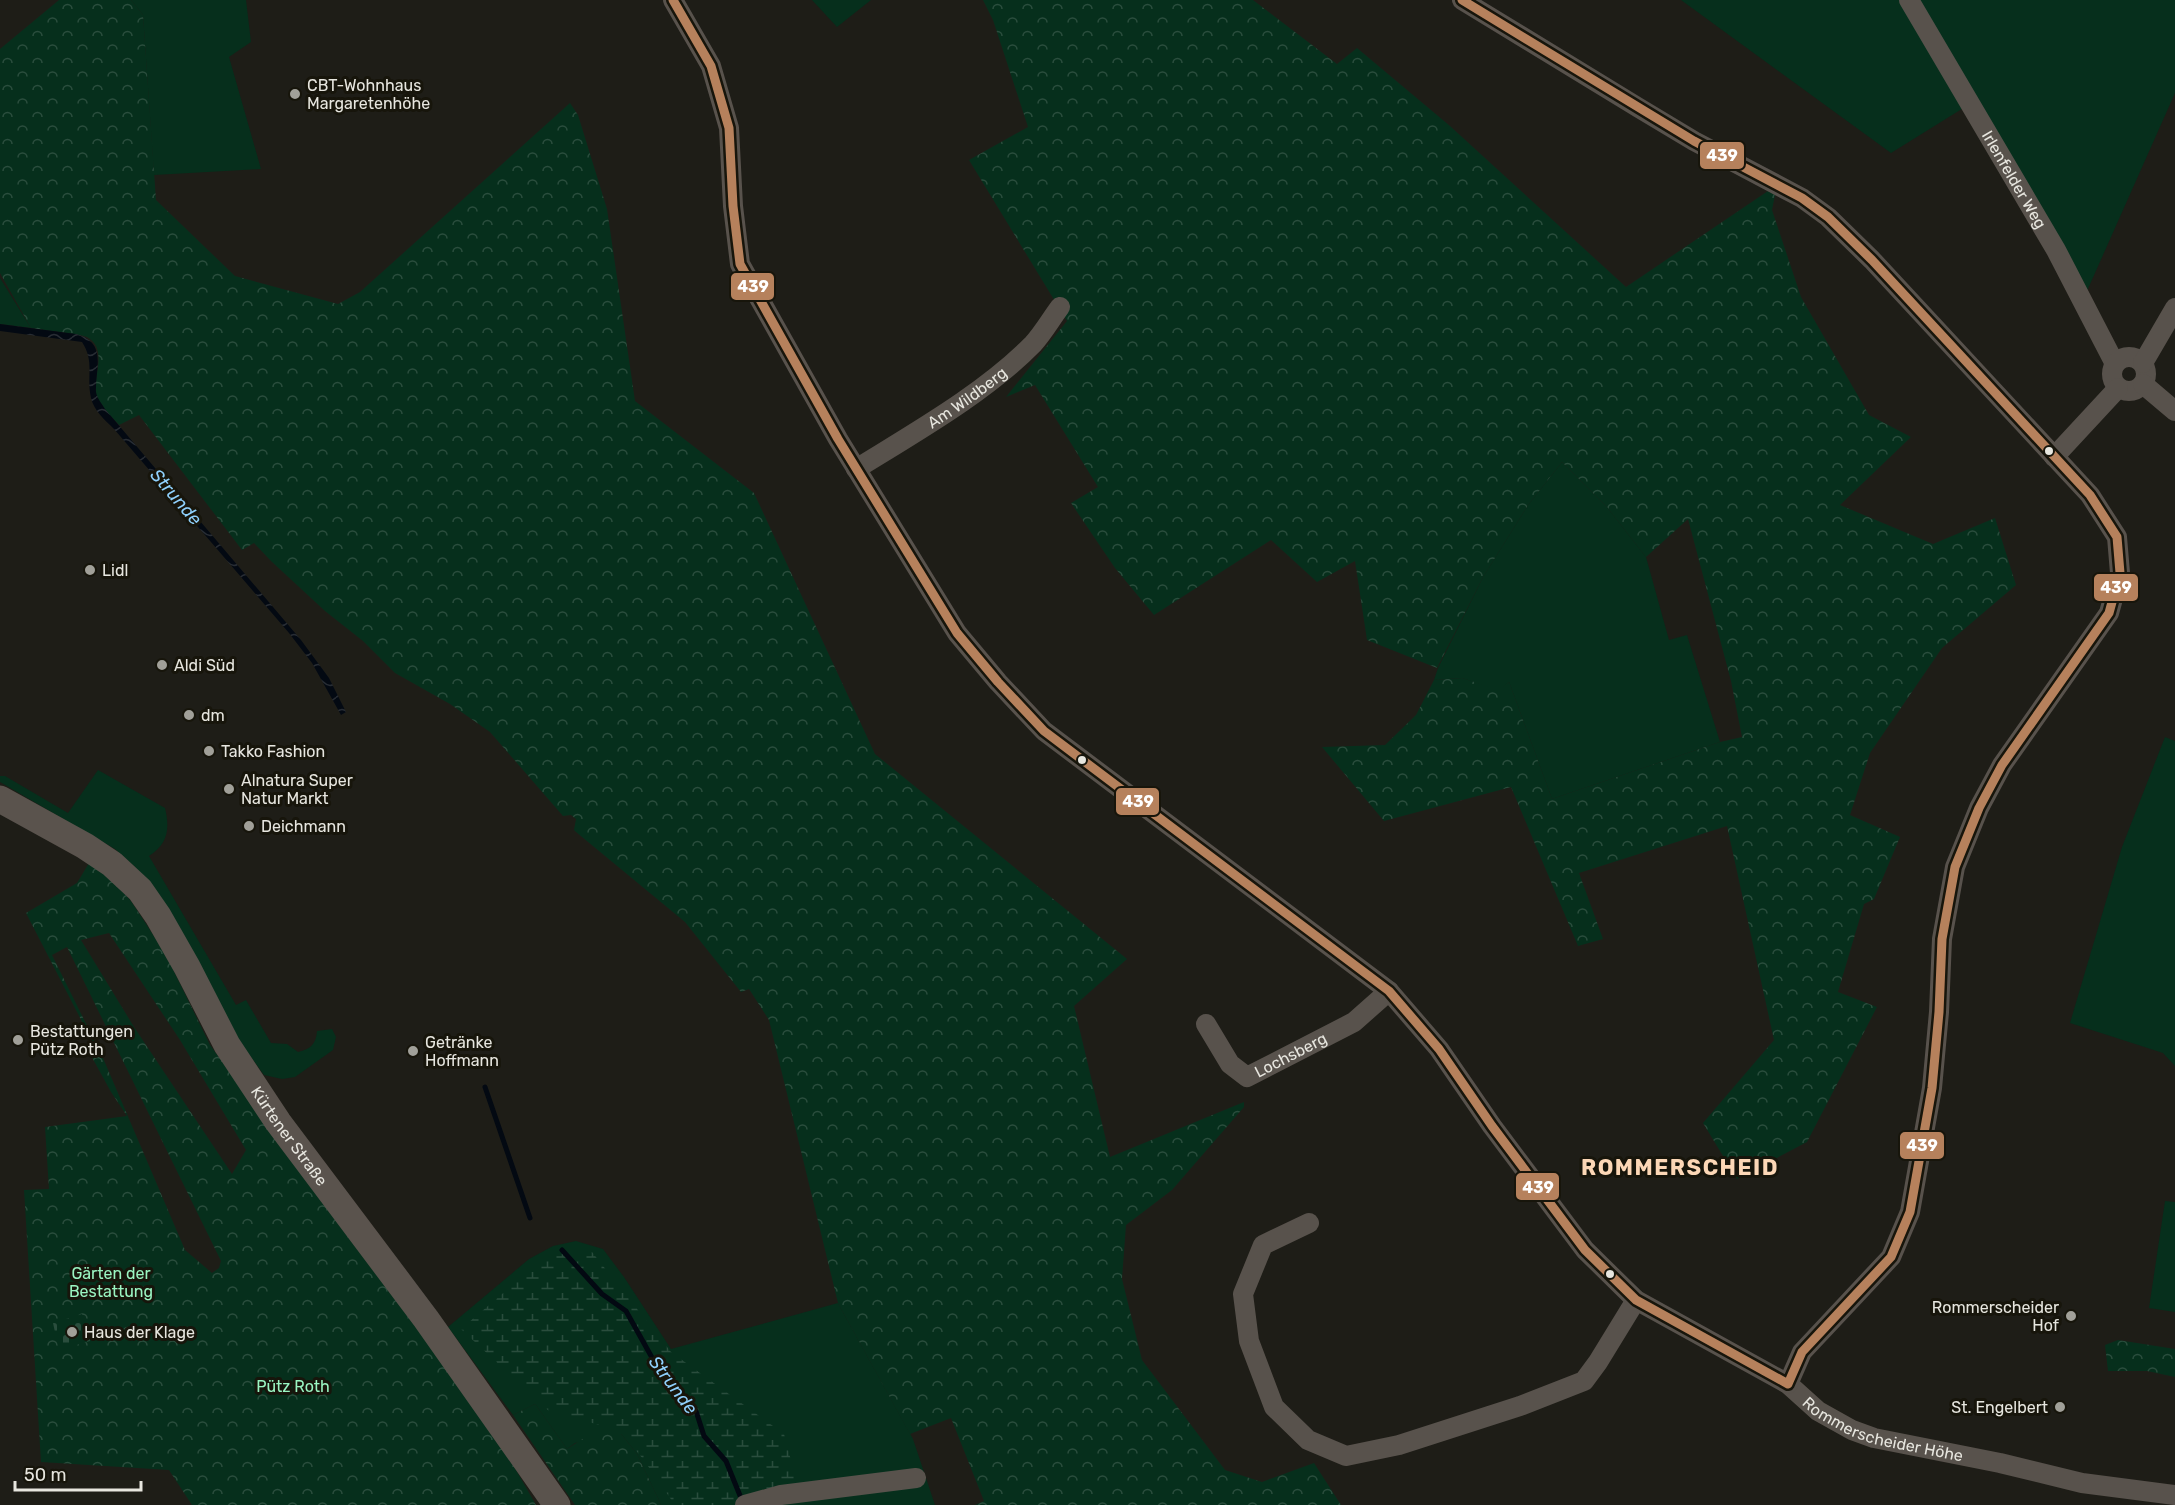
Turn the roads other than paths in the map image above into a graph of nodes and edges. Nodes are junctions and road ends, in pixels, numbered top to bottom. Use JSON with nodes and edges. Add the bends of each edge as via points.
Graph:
{"nodes":[{"id":1,"x":673,"y":0,"type":"edge"},
{"id":2,"x":1462,"y":0,"type":"edge"},
{"id":3,"x":1909,"y":0,"type":"edge"},
{"id":4,"x":1060,"y":307,"type":"dead end"},
{"id":5,"x":2175,"y":308,"type":"edge"},
{"id":6,"x":2143,"y":363,"type":"junction"},
{"id":7,"x":2115,"y":364,"type":"junction"},
{"id":8,"x":2143,"y":384,"type":"junction"},
{"id":9,"x":2118,"y":388,"type":"junction"},
{"id":10,"x":2175,"y":411,"type":"edge"},
{"id":11,"x":2054,"y":457,"type":"junction"},
{"id":12,"x":856,"y":469,"type":"junction"},
{"id":13,"x":0,"y":799,"type":"edge"},
{"id":14,"x":1389,"y":991,"type":"junction"},
{"id":15,"x":1206,"y":1024,"type":"dead end"},
{"id":16,"x":1309,"y":1223,"type":"dead end"},
{"id":17,"x":1636,"y":1300,"type":"junction"},
{"id":18,"x":1788,"y":1384,"type":"junction"},
{"id":19,"x":916,"y":1478,"type":"dead end"},
{"id":20,"x":2175,"y":1495,"type":"edge"},
{"id":21,"x":557,"y":1505,"type":"edge"},
{"id":22,"x":745,"y":1505,"type":"edge"}],
"edges":[{"from":1,"to":12,"type":"street","name":"Rommerscheider Höhe","via":[[711,66],[729,128],[740,264]]},
{"from":2,"to":11,"type":"street","via":[[1694,141],[1802,198],[1828,217]]},
{"from":3,"to":7,"type":"street","name":"Irlenfelder Weg","via":[[2062,260]]},
{"from":4,"to":12,"type":"street","name":"Am Wildberg","via":[[1034,342],[1005,370]]},
{"from":5,"to":6,"type":"street"},
{"from":6,"to":7,"type":"street","via":[[2128,356]]},
{"from":6,"to":8,"type":"street"},
{"from":7,"to":9,"type":"street","name":"Irlenfelder Weg","via":[[2112,371]]},
{"from":8,"to":9,"type":"street","via":[[2135,390]]},
{"from":8,"to":10,"type":"street"},
{"from":9,"to":11,"type":"street"},
{"from":11,"to":18,"type":"street","via":[[2090,495],[2117,537],[2120,573],[2109,613],[2002,765],[1955,867],[1942,939],[1932,1088],[1907,1221],[1891,1257],[1802,1352]]},
{"from":12,"to":14,"type":"street","name":"Rommerscheider Höhe","via":[[957,633],[1044,731]]},
{"from":13,"to":21,"type":"main road","name":"Kürtener Straße","via":[[103,858],[140,890],[187,966],[227,1045],[278,1122],[426,1319]]},
{"from":14,"to":15,"type":"street","name":"Lochsberg","via":[[1354,1022],[1247,1077],[1230,1064]]},
{"from":14,"to":17,"type":"street","name":"Rommerscheider Höhe","via":[[1439,1049],[1585,1250]]},
{"from":16,"to":17,"type":"street","via":[[1263,1245],[1243,1294],[1249,1341],[1274,1407],[1308,1440],[1346,1456],[1408,1442],[1584,1381]]},
{"from":17,"to":18,"type":"street","name":"Rommerscheider Höhe"},
{"from":18,"to":20,"type":"street","name":"Rommerscheider Höhe","via":[[1818,1411],[1874,1438],[2082,1482]]},
{"from":19,"to":22,"type":"street","via":[[781,1496]]}]}
